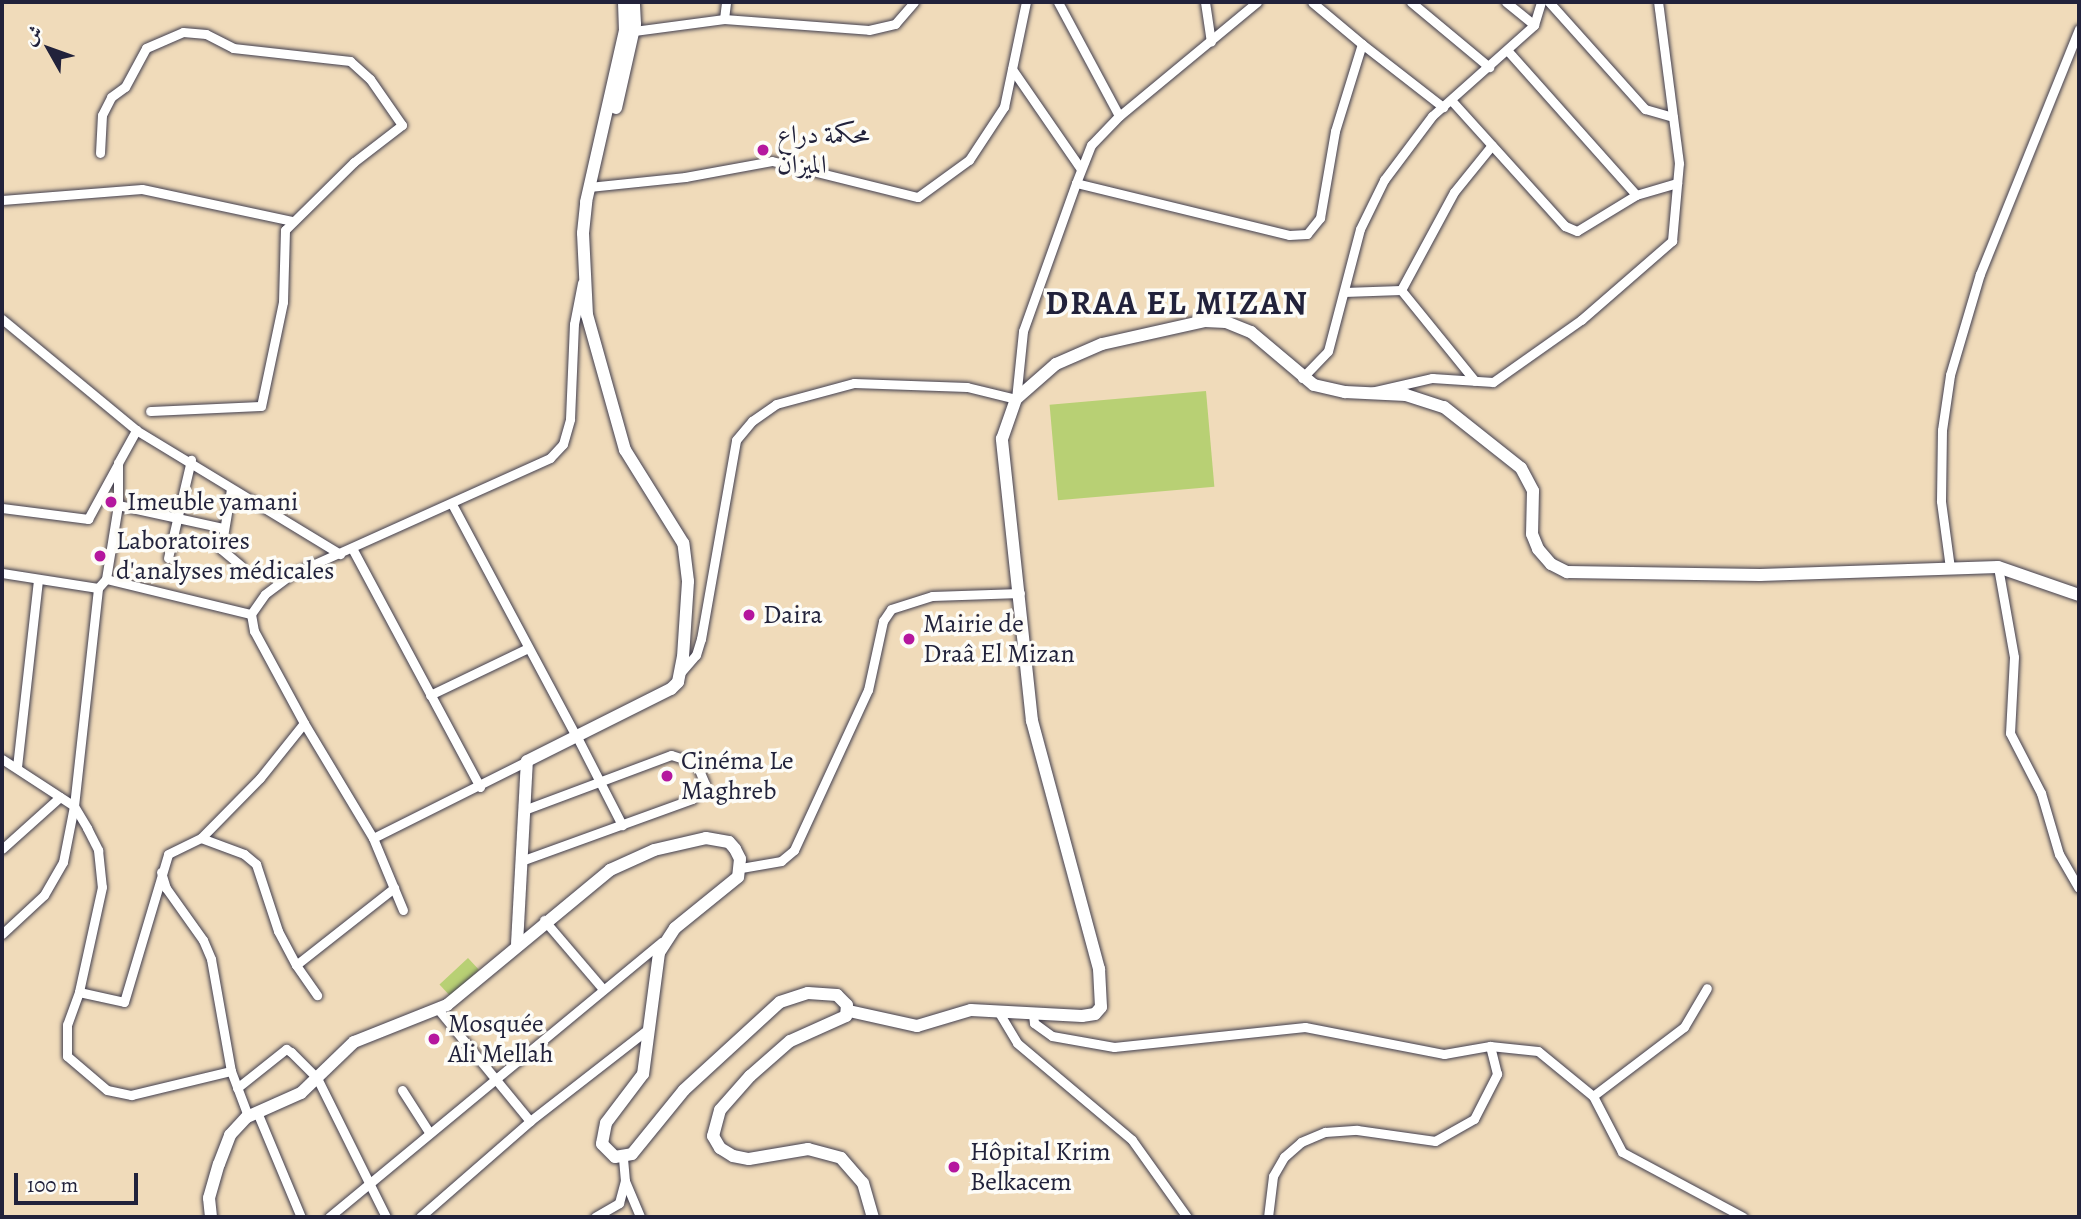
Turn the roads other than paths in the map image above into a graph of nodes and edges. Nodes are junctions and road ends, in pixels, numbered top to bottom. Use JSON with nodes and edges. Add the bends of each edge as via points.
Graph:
{"nodes":[{"id":1,"x":624,"y":2,"type":"edge"},
{"id":2,"x":634,"y":2,"type":"edge"},
{"id":3,"x":726,"y":2,"type":"edge"},
{"id":4,"x":914,"y":2,"type":"edge"},
{"id":5,"x":1026,"y":2,"type":"edge"},
{"id":6,"x":1058,"y":2,"type":"edge"},
{"id":7,"x":1205,"y":2,"type":"edge"},
{"id":8,"x":1257,"y":2,"type":"edge"},
{"id":9,"x":1312,"y":2,"type":"edge"},
{"id":10,"x":1411,"y":2,"type":"edge"},
{"id":11,"x":1506,"y":2,"type":"edge"},
{"id":12,"x":1541,"y":2,"type":"edge"},
{"id":13,"x":1549,"y":2,"type":"edge"},
{"id":14,"x":1658,"y":2,"type":"edge"},
{"id":15,"x":724,"y":19,"type":"junction"},
{"id":16,"x":1534,"y":25,"type":"junction"},
{"id":17,"x":2079,"y":29,"type":"edge"},
{"id":18,"x":634,"y":31,"type":"junction"},
{"id":19,"x":1211,"y":42,"type":"junction"},
{"id":20,"x":1362,"y":44,"type":"junction"},
{"id":21,"x":1507,"y":50,"type":"junction"},
{"id":22,"x":1489,"y":67,"type":"junction"},
{"id":23,"x":1012,"y":69,"type":"junction"},
{"id":24,"x":1451,"y":100,"type":"junction"},
{"id":25,"x":1443,"y":107,"type":"junction"},
{"id":26,"x":1119,"y":116,"type":"junction"},
{"id":27,"x":1674,"y":117,"type":"junction"},
{"id":28,"x":1492,"y":145,"type":"junction"},
{"id":29,"x":100,"y":153,"type":"dead end"},
{"id":30,"x":1081,"y":169,"type":"junction"},
{"id":31,"x":1076,"y":183,"type":"junction"},
{"id":32,"x":1677,"y":183,"type":"junction"},
{"id":33,"x":593,"y":186,"type":"junction"},
{"id":34,"x":1636,"y":195,"type":"junction"},
{"id":35,"x":2,"y":200,"type":"edge"},
{"id":36,"x":292,"y":220,"type":"junction"},
{"id":37,"x":583,"y":265,"type":"junction"},
{"id":38,"x":1401,"y":290,"type":"junction"},
{"id":39,"x":1344,"y":292,"type":"junction"},
{"id":40,"x":2,"y":319,"type":"edge"},
{"id":41,"x":1302,"y":378,"type":"junction"},
{"id":42,"x":1475,"y":381,"type":"junction"},
{"id":43,"x":1368,"y":393,"type":"junction"},
{"id":44,"x":1016,"y":399,"type":"junction"},
{"id":45,"x":150,"y":411,"type":"dead end"},
{"id":46,"x":136,"y":430,"type":"junction"},
{"id":47,"x":191,"y":460,"type":"junction"},
{"id":48,"x":118,"y":463,"type":"junction"},
{"id":49,"x":231,"y":489,"type":"junction"},
{"id":50,"x":452,"y":504,"type":"junction"},
{"id":51,"x":118,"y":505,"type":"junction"},
{"id":52,"x":2,"y":508,"type":"edge"},
{"id":53,"x":177,"y":519,"type":"junction"},
{"id":54,"x":223,"y":528,"type":"junction"},
{"id":55,"x":353,"y":550,"type":"junction"},
{"id":56,"x":340,"y":554,"type":"junction"},
{"id":57,"x":168,"y":558,"type":"dead end"},
{"id":58,"x":241,"y":566,"type":"dead end"},
{"id":59,"x":1998,"y":567,"type":"junction"},
{"id":60,"x":1950,"y":568,"type":"junction"},
{"id":61,"x":2,"y":573,"type":"edge"},
{"id":62,"x":38,"y":579,"type":"junction"},
{"id":63,"x":106,"y":579,"type":"junction"},
{"id":64,"x":97,"y":589,"type":"junction"},
{"id":65,"x":1020,"y":593,"type":"junction"},
{"id":66,"x":2079,"y":595,"type":"edge"},
{"id":67,"x":251,"y":614,"type":"junction"},
{"id":68,"x":528,"y":648,"type":"junction"},
{"id":69,"x":681,"y":672,"type":"junction"},
{"id":70,"x":430,"y":695,"type":"junction"},
{"id":71,"x":304,"y":723,"type":"junction"},
{"id":72,"x":576,"y":736,"type":"junction"},
{"id":73,"x":2,"y":760,"type":"edge"},
{"id":74,"x":527,"y":761,"type":"junction"},
{"id":75,"x":17,"y":767,"type":"junction"},
{"id":76,"x":601,"y":783,"type":"junction"},
{"id":77,"x":480,"y":787,"type":"junction"},
{"id":78,"x":60,"y":797,"type":"junction"},
{"id":79,"x":74,"y":806,"type":"junction"},
{"id":80,"x":524,"y":810,"type":"junction"},
{"id":81,"x":622,"y":825,"type":"junction"},
{"id":82,"x":201,"y":838,"type":"junction"},
{"id":83,"x":373,"y":838,"type":"junction"},
{"id":84,"x":2,"y":849,"type":"edge"},
{"id":85,"x":521,"y":861,"type":"junction"},
{"id":86,"x":741,"y":868,"type":"junction"},
{"id":87,"x":160,"y":870,"type":"junction"},
{"id":88,"x":394,"y":888,"type":"junction"},
{"id":89,"x":2079,"y":888,"type":"edge"},
{"id":90,"x":403,"y":910,"type":"dead end"},
{"id":91,"x":544,"y":920,"type":"junction"},
{"id":92,"x":2,"y":934,"type":"edge"},
{"id":93,"x":666,"y":939,"type":"junction"},
{"id":94,"x":517,"y":944,"type":"junction"},
{"id":95,"x":296,"y":965,"type":"junction"},
{"id":96,"x":1707,"y":988,"type":"dead end"},
{"id":97,"x":603,"y":989,"type":"junction"},
{"id":98,"x":79,"y":992,"type":"junction"},
{"id":99,"x":317,"y":995,"type":"dead end"},
{"id":100,"x":438,"y":1009,"type":"junction"},
{"id":101,"x":849,"y":1011,"type":"junction"},
{"id":102,"x":998,"y":1011,"type":"junction"},
{"id":103,"x":1033,"y":1014,"type":"junction"},
{"id":104,"x":648,"y":1029,"type":"junction"},
{"id":105,"x":1490,"y":1046,"type":"junction"},
{"id":106,"x":231,"y":1071,"type":"junction"},
{"id":107,"x":317,"y":1078,"type":"junction"},
{"id":108,"x":495,"y":1078,"type":"junction"},
{"id":109,"x":237,"y":1088,"type":"junction"},
{"id":110,"x":402,"y":1090,"type":"dead end"},
{"id":111,"x":1593,"y":1096,"type":"junction"},
{"id":112,"x":253,"y":1114,"type":"junction"},
{"id":113,"x":530,"y":1121,"type":"junction"},
{"id":114,"x":429,"y":1132,"type":"junction"},
{"id":115,"x":624,"y":1159,"type":"junction"},
{"id":116,"x":625,"y":1181,"type":"junction"},
{"id":117,"x":369,"y":1184,"type":"junction"},
{"id":118,"x":211,"y":1217,"type":"edge"},
{"id":119,"x":301,"y":1217,"type":"edge"},
{"id":120,"x":328,"y":1217,"type":"edge"},
{"id":121,"x":386,"y":1217,"type":"edge"},
{"id":122,"x":420,"y":1217,"type":"edge"},
{"id":123,"x":595,"y":1217,"type":"edge"},
{"id":124,"x":640,"y":1217,"type":"edge"},
{"id":125,"x":873,"y":1217,"type":"edge"},
{"id":126,"x":1187,"y":1217,"type":"edge"},
{"id":127,"x":1268,"y":1217,"type":"edge"},
{"id":128,"x":1743,"y":1217,"type":"edge"}],
"edges":[{"from":1,"to":33,"type":"main road","via":[[625,31]]},
{"from":2,"to":18,"type":"main road"},
{"from":3,"to":15,"type":"street"},
{"from":4,"to":15,"type":"street","via":[[895,24],[869,30]]},
{"from":5,"to":23,"type":"street"},
{"from":6,"to":26,"type":"street"},
{"from":7,"to":19,"type":"street"},
{"from":8,"to":19,"type":"street"},
{"from":9,"to":20,"type":"street"},
{"from":10,"to":22,"type":"street"},
{"from":11,"to":16,"type":"street"},
{"from":12,"to":16,"type":"street"},
{"from":13,"to":27,"type":"street","via":[[1645,109]]},
{"from":14,"to":27,"type":"street"},
{"from":15,"to":18,"type":"street"},
{"from":16,"to":21,"type":"street"},
{"from":17,"to":60,"type":"street","via":[[1980,274],[1950,375],[1942,430],[1941,501]]},
{"from":18,"to":33,"type":"main road"},
{"from":19,"to":26,"type":"street"},
{"from":20,"to":25,"type":"street"},
{"from":20,"to":31,"type":"street","via":[[1335,131],[1320,218],[1307,234],[1289,235]]},
{"from":21,"to":22,"type":"street"},
{"from":21,"to":34,"type":"street"},
{"from":22,"to":24,"type":"street"},
{"from":23,"to":30,"type":"street"},
{"from":23,"to":33,"type":"street","via":[[1004,107],[969,160],[918,197],[772,161]]},
{"from":24,"to":25,"type":"street"},
{"from":24,"to":28,"type":"street"},
{"from":25,"to":39,"type":"street","via":[[1384,180],[1360,229]]},
{"from":26,"to":30,"type":"street","via":[[1091,145]]},
{"from":27,"to":32,"type":"street"},
{"from":28,"to":34,"type":"street","via":[[1565,226],[1577,230]]},
{"from":28,"to":38,"type":"street","via":[[1454,192]]},
{"from":29,"to":36,"type":"street","via":[[102,116],[111,97],[125,87],[146,48],[158,40],[195,33],[233,48],[350,61],[370,79],[401,125]]},
{"from":30,"to":31,"type":"street"},
{"from":31,"to":44,"type":"street","via":[[1023,331]]},
{"from":32,"to":34,"type":"street"},
{"from":32,"to":42,"type":"street","via":[[1672,241],[1581,320],[1493,383]]},
{"from":33,"to":37,"type":"main road"},
{"from":35,"to":36,"type":"street","via":[[142,189]]},
{"from":36,"to":45,"type":"street","via":[[285,230],[283,302],[264,403],[258,408]]},
{"from":37,"to":50,"type":"street","via":[[574,324],[570,419],[563,444],[550,458]]},
{"from":37,"to":69,"type":"main road","via":[[597,357],[625,450],[674,524],[687,560]]},
{"from":38,"to":39,"type":"street"},
{"from":38,"to":42,"type":"street"},
{"from":39,"to":41,"type":"street","via":[[1328,351]]},
{"from":40,"to":46,"type":"street"},
{"from":41,"to":43,"type":"main road","via":[[1328,389]]},
{"from":41,"to":44,"type":"main road","via":[[1251,332],[1215,320],[1070,355]]},
{"from":42,"to":43,"type":"street","via":[[1432,378]]},
{"from":43,"to":60,"type":"main road","via":[[1426,398],[1455,412],[1507,455],[1521,468],[1533,491],[1532,534],[1538,549],[1567,572],[1760,575]]},
{"from":44,"to":65,"type":"main road","via":[[1002,439]]},
{"from":44,"to":69,"type":"street","via":[[967,387],[854,383],[776,404],[752,421],[736,440],[729,464],[701,639],[696,655]]},
{"from":46,"to":47,"type":"street"},
{"from":46,"to":48,"type":"street"},
{"from":47,"to":49,"type":"street"},
{"from":47,"to":53,"type":"street"},
{"from":48,"to":51,"type":"street"},
{"from":48,"to":52,"type":"street","via":[[88,519]]},
{"from":49,"to":54,"type":"street"},
{"from":49,"to":56,"type":"street"},
{"from":50,"to":55,"type":"street"},
{"from":50,"to":68,"type":"street"},
{"from":51,"to":53,"type":"street"},
{"from":51,"to":63,"type":"street"},
{"from":53,"to":54,"type":"street"},
{"from":53,"to":57,"type":"street"},
{"from":54,"to":58,"type":"street","via":[[221,549]]},
{"from":55,"to":56,"type":"street"},
{"from":55,"to":70,"type":"street"},
{"from":56,"to":67,"type":"street","via":[[290,575],[265,594]]},
{"from":59,"to":60,"type":"main road"},
{"from":59,"to":66,"type":"main road"},
{"from":59,"to":89,"type":"street","via":[[2014,657],[2010,733],[2041,793],[2059,854]]},
{"from":61,"to":62,"type":"street"},
{"from":62,"to":64,"type":"street"},
{"from":62,"to":75,"type":"street"},
{"from":63,"to":64,"type":"street"},
{"from":63,"to":67,"type":"street"},
{"from":64,"to":79,"type":"street"},
{"from":65,"to":86,"type":"street","via":[[932,596],[891,609],[883,621],[868,690],[794,850],[781,861]]},
{"from":65,"to":103,"type":"main road","via":[[1032,721],[1103,997],[1099,1011],[1090,1015]]},
{"from":67,"to":71,"type":"street","via":[[254,631]]},
{"from":68,"to":70,"type":"street"},
{"from":68,"to":72,"type":"street"},
{"from":69,"to":72,"type":"main road","via":[[671,690]]},
{"from":70,"to":77,"type":"street"},
{"from":71,"to":82,"type":"street","via":[[260,778]]},
{"from":71,"to":83,"type":"street"},
{"from":72,"to":74,"type":"main road"},
{"from":72,"to":76,"type":"street"},
{"from":73,"to":75,"type":"street"},
{"from":74,"to":77,"type":"street"},
{"from":74,"to":80,"type":"main road"},
{"from":75,"to":78,"type":"street"},
{"from":76,"to":80,"type":"street"},
{"from":76,"to":81,"type":"street"},
{"from":76,"to":81,"type":"street","via":[[671,755],[696,763],[701,772],[705,784],[692,799]]},
{"from":77,"to":83,"type":"street"},
{"from":78,"to":79,"type":"street"},
{"from":78,"to":84,"type":"street"},
{"from":79,"to":92,"type":"street","via":[[55,880]]},
{"from":79,"to":98,"type":"street","via":[[98,850],[102,887]]},
{"from":80,"to":85,"type":"main road"},
{"from":81,"to":85,"type":"street"},
{"from":82,"to":87,"type":"street","via":[[168,855]]},
{"from":82,"to":95,"type":"street","via":[[244,854],[256,864],[278,931]]},
{"from":83,"to":88,"type":"street"},
{"from":85,"to":94,"type":"main road"},
{"from":86,"to":91,"type":"main road","via":[[729,842],[691,840],[610,870]]},
{"from":86,"to":93,"type":"main road","via":[[729,887]]},
{"from":87,"to":98,"type":"street","via":[[124,1002]]},
{"from":87,"to":106,"type":"street","via":[[166,888],[204,940],[211,959]]},
{"from":88,"to":90,"type":"street"},
{"from":88,"to":95,"type":"street"},
{"from":91,"to":94,"type":"main road"},
{"from":91,"to":97,"type":"street"},
{"from":93,"to":97,"type":"street"},
{"from":93,"to":104,"type":"main road","via":[[653,974]]},
{"from":94,"to":100,"type":"main road"},
{"from":95,"to":99,"type":"street"},
{"from":96,"to":111,"type":"street","via":[[1684,1027]]},
{"from":97,"to":108,"type":"street"},
{"from":98,"to":106,"type":"street","via":[[67,1025],[67,1056],[107,1090],[131,1095]]},
{"from":100,"to":107,"type":"main road","via":[[354,1042]]},
{"from":100,"to":108,"type":"street"},
{"from":101,"to":102,"type":"main road","via":[[917,1026],[971,1010]]},
{"from":101,"to":115,"type":"main road","via":[[837,995],[825,993],[780,1002],[684,1090]]},
{"from":101,"to":125,"type":"main road","via":[[841,1020],[790,1041],[750,1076],[720,1110],[713,1136],[720,1148],[749,1159],[808,1149],[841,1158],[863,1183]]},
{"from":102,"to":103,"type":"main road"},
{"from":102,"to":126,"type":"street","via":[[1017,1043],[1132,1140]]},
{"from":103,"to":105,"type":"street","via":[[1034,1023],[1052,1036],[1114,1047],[1306,1027],[1432,1052]]},
{"from":104,"to":113,"type":"street"},
{"from":104,"to":115,"type":"main road","via":[[643,1074],[602,1133],[606,1152]]},
{"from":105,"to":111,"type":"street","via":[[1538,1051]]},
{"from":105,"to":127,"type":"street","via":[[1497,1074],[1474,1119],[1435,1141],[1357,1130],[1325,1132],[1301,1142],[1284,1157],[1273,1176]]},
{"from":106,"to":109,"type":"street"},
{"from":107,"to":109,"type":"street","via":[[286,1049]]},
{"from":107,"to":112,"type":"main road","via":[[290,1100]]},
{"from":107,"to":117,"type":"street"},
{"from":108,"to":113,"type":"street"},
{"from":108,"to":114,"type":"street"},
{"from":109,"to":112,"type":"street"},
{"from":110,"to":114,"type":"street"},
{"from":111,"to":128,"type":"street","via":[[1622,1152]]},
{"from":112,"to":118,"type":"main road","via":[[230,1135],[209,1198]]},
{"from":112,"to":119,"type":"street"},
{"from":113,"to":122,"type":"street"},
{"from":114,"to":117,"type":"street"},
{"from":115,"to":116,"type":"street"},
{"from":116,"to":123,"type":"street","via":[[619,1203]]},
{"from":116,"to":124,"type":"street"},
{"from":117,"to":120,"type":"street"},
{"from":117,"to":121,"type":"street"}]}
